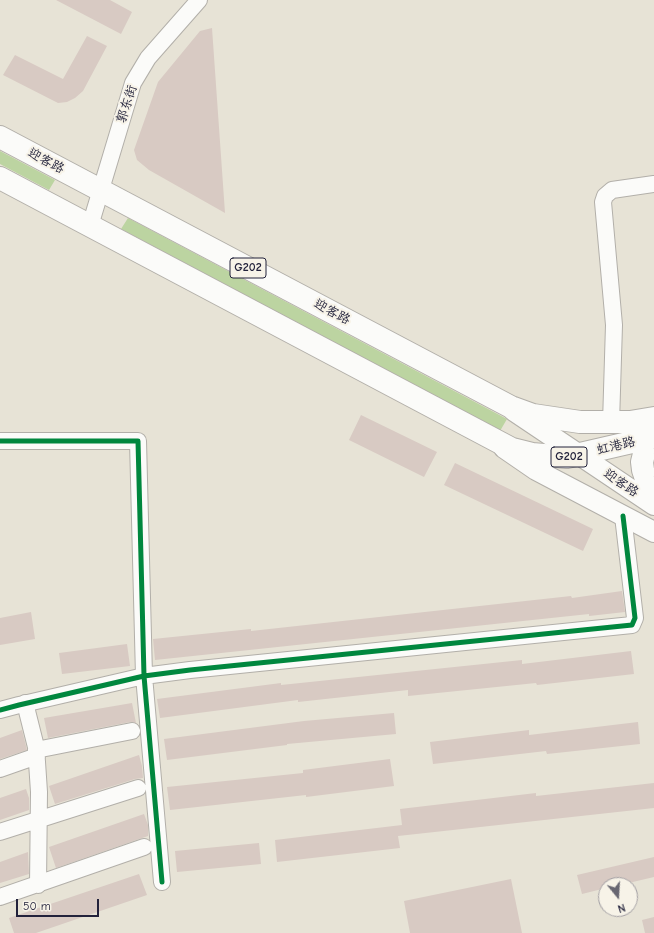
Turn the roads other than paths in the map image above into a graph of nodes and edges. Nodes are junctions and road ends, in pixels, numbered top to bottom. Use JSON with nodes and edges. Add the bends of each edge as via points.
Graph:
{"nodes":[{"id":1,"x":199,"y":0,"type":"edge"},
{"id":2,"x":0,"y":137,"type":"edge"},
{"id":3,"x":0,"y":178,"type":"edge"},
{"id":4,"x":654,"y":184,"type":"edge"},
{"id":5,"x":100,"y":190,"type":"junction"},
{"id":6,"x":90,"y":226,"type":"junction"},
{"id":7,"x":495,"y":399,"type":"junction"},
{"id":8,"x":654,"y":418,"type":"edge"},
{"id":9,"x":611,"y":423,"type":"junction"},
{"id":10,"x":487,"y":436,"type":"junction"},
{"id":11,"x":654,"y":438,"type":"edge"},
{"id":12,"x":0,"y":441,"type":"edge"},
{"id":13,"x":579,"y":454,"type":"junction"},
{"id":14,"x":654,"y":487,"type":"edge"},
{"id":15,"x":654,"y":505,"type":"edge"},
{"id":16,"x":623,"y":516,"type":"junction"},
{"id":17,"x":654,"y":532,"type":"edge"},
{"id":18,"x":144,"y":676,"type":"junction"},
{"id":19,"x":25,"y":703,"type":"junction"},
{"id":20,"x":0,"y":710,"type":"edge"},
{"id":21,"x":132,"y":731,"type":"dead end"},
{"id":22,"x":36,"y":753,"type":"junction"},
{"id":23,"x":0,"y":770,"type":"edge"},
{"id":24,"x":138,"y":788,"type":"dead end"},
{"id":25,"x":39,"y":820,"type":"junction"},
{"id":26,"x":0,"y":832,"type":"edge"},
{"id":27,"x":144,"y":847,"type":"dead end"},
{"id":28,"x":162,"y":882,"type":"dead end"},
{"id":29,"x":38,"y":885,"type":"junction"},
{"id":30,"x":0,"y":897,"type":"edge"}],
"edges":[{"from":1,"to":5,"type":"street","name":"郭东街","via":[[148,58],[133,83]]},
{"from":2,"to":5,"type":"highway","name":"迎客路","number":"G202"},
{"from":3,"to":6,"type":"highway","name":"迎客路","number":"G202"},
{"from":4,"to":9,"type":"street","via":[[612,190],[603,202],[614,325]]},
{"from":5,"to":6,"type":"street","name":"郭东街"},
{"from":5,"to":7,"type":"highway","name":"迎客路","number":"G202"},
{"from":6,"to":10,"type":"highway","name":"迎客路","number":"G202"},
{"from":7,"to":9,"type":"highway","name":"虹港路","number":"G202","via":[[533,415],[580,422]]},
{"from":7,"to":13,"type":"main road","name":"迎客路"},
{"from":8,"to":9,"type":"highway","name":"虹港路","number":"G202"},
{"from":10,"to":13,"type":"highway","name":"虹港路","number":"G202","via":[[512,449],[532,454],[567,457]]},
{"from":10,"to":16,"type":"main road","name":"迎客路","via":[[536,470]]},
{"from":11,"to":13,"type":"highway","name":"虹港路","number":"G202"},
{"from":11,"to":14,"type":"highway","via":[[646,446],[642,462],[646,479]]},
{"from":12,"to":18,"type":"street","via":[[138,441]]},
{"from":13,"to":15,"type":"main road","name":"迎客路"},
{"from":16,"to":17,"type":"main road","name":"迎客路"},
{"from":16,"to":18,"type":"street","via":[[635,618],[632,625]]},
{"from":18,"to":19,"type":"street"},
{"from":18,"to":28,"type":"street"},
{"from":19,"to":20,"type":"street"},
{"from":19,"to":22,"type":"street"},
{"from":21,"to":22,"type":"street"},
{"from":22,"to":23,"type":"street"},
{"from":22,"to":25,"type":"street"},
{"from":24,"to":25,"type":"street"},
{"from":25,"to":26,"type":"street"},
{"from":25,"to":29,"type":"street"},
{"from":27,"to":29,"type":"street"},
{"from":29,"to":30,"type":"street"}]}
